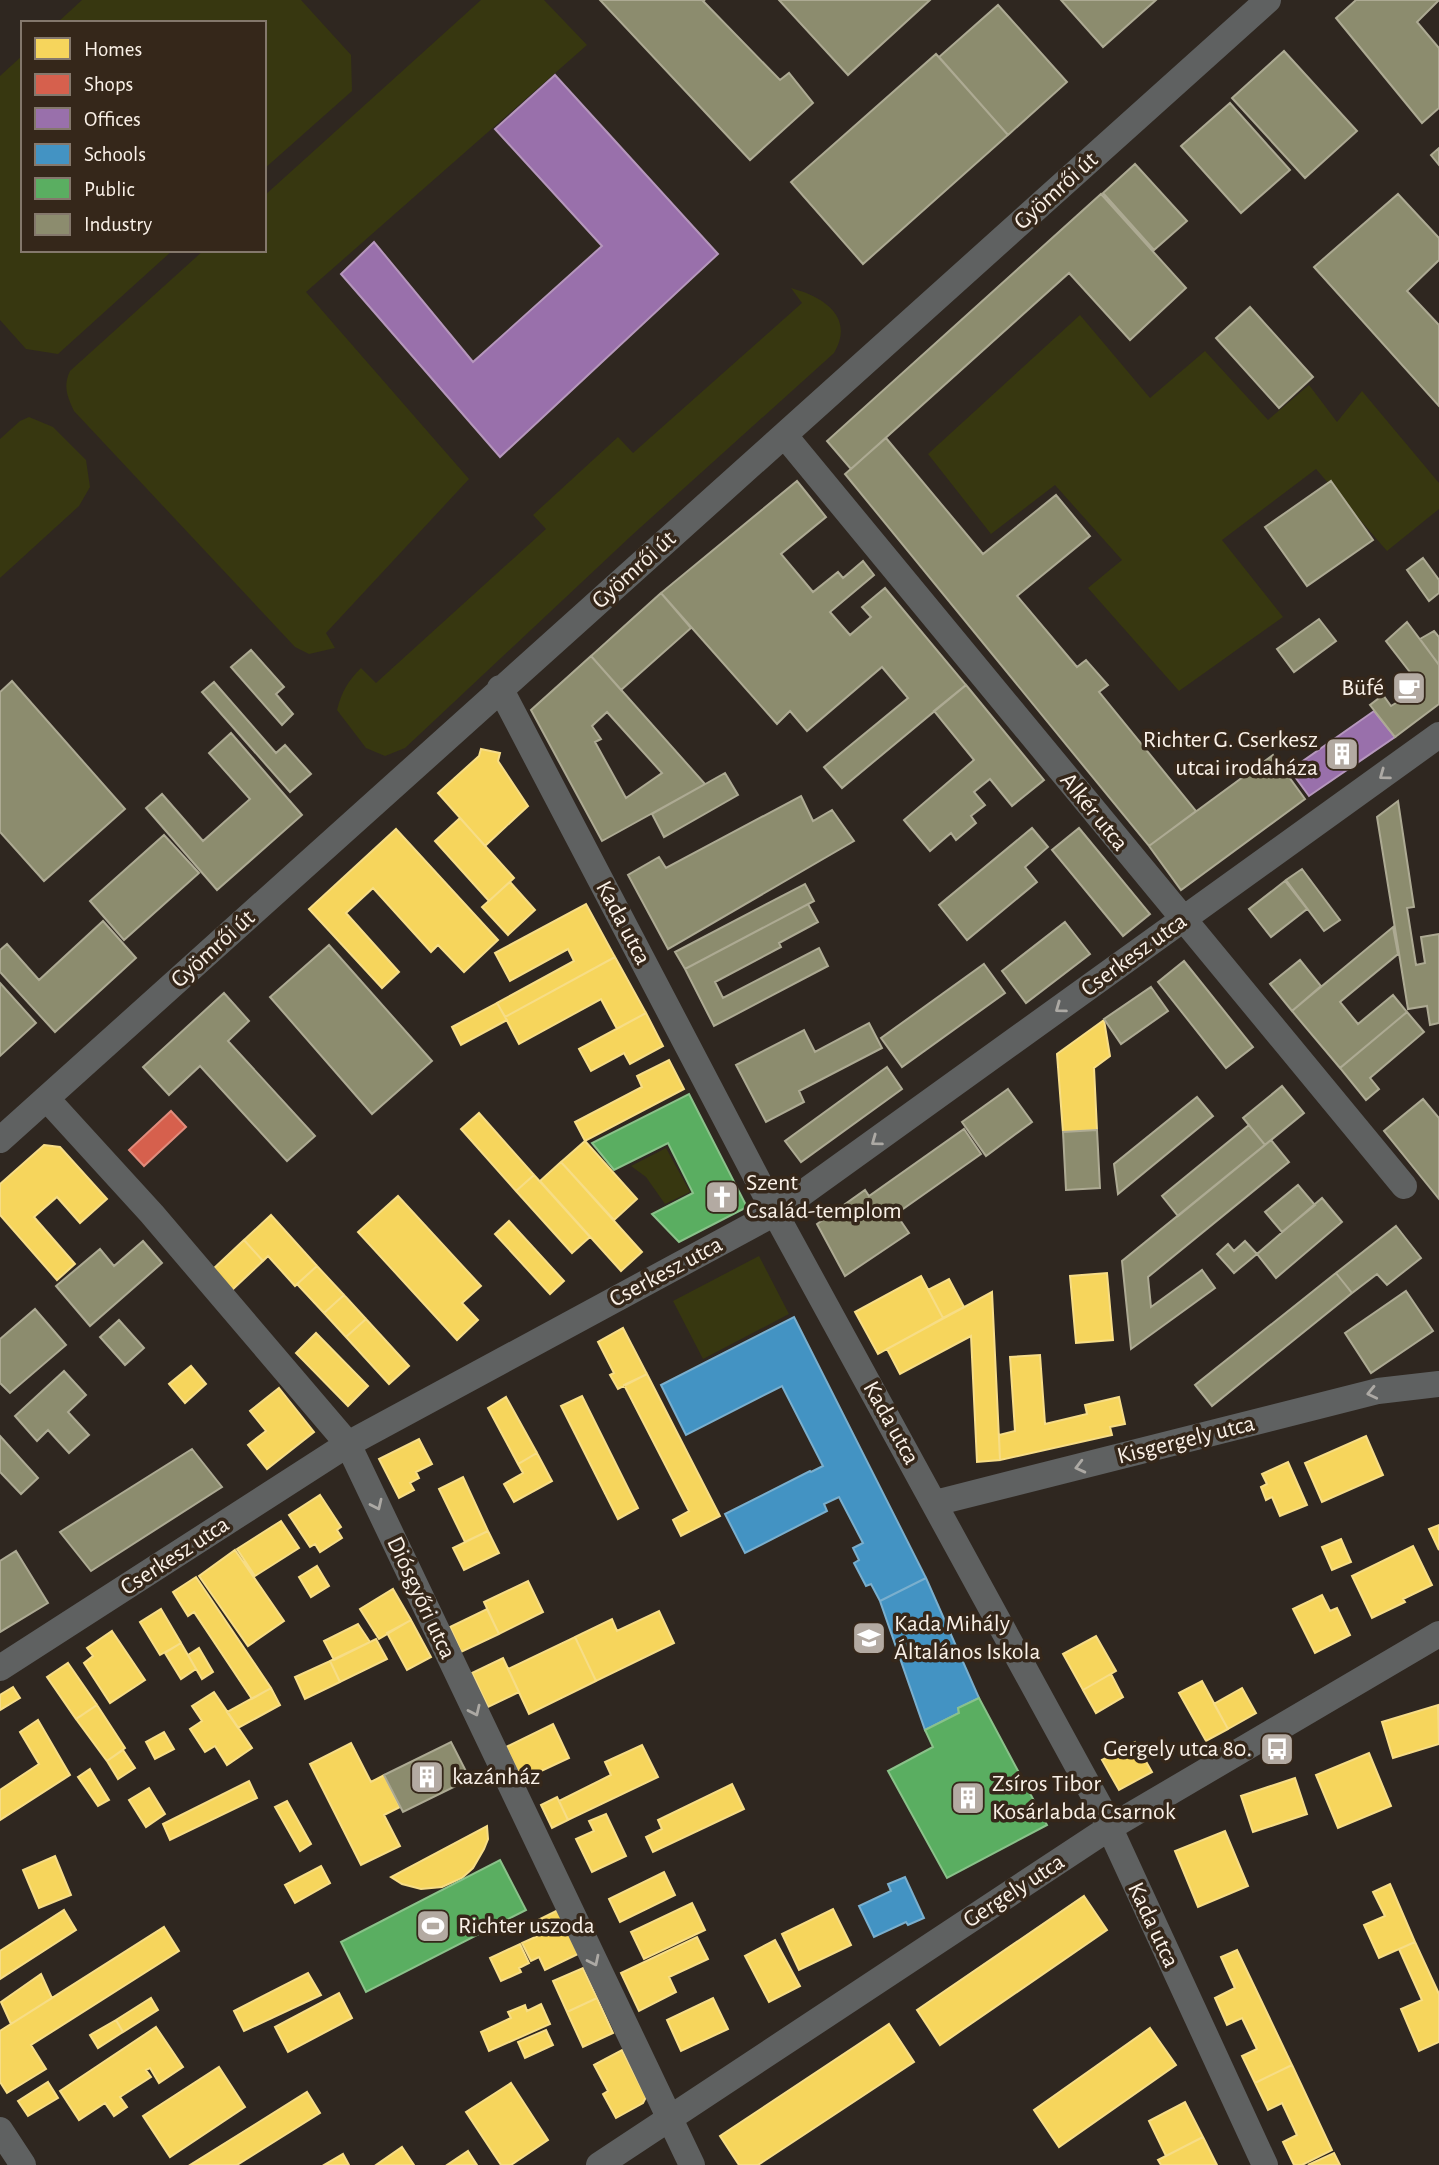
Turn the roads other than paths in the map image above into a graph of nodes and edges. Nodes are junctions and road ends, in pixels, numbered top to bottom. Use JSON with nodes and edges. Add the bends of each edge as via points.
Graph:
{"nodes":[{"id":1,"x":1268,"y":0,"type":"edge"},
{"id":2,"x":785,"y":436,"type":"junction"},
{"id":3,"x":500,"y":688,"type":"junction"},
{"id":4,"x":1439,"y":735,"type":"edge"},
{"id":5,"x":1183,"y":920,"type":"junction"},
{"id":6,"x":47,"y":1099,"type":"junction"},
{"id":7,"x":0,"y":1140,"type":"edge"},
{"id":8,"x":1404,"y":1186,"type":"dead end"},
{"id":9,"x":775,"y":1213,"type":"junction"},
{"id":10,"x":1439,"y":1384,"type":"edge"},
{"id":11,"x":348,"y":1444,"type":"junction"},
{"id":12,"x":935,"y":1503,"type":"junction"},
{"id":13,"x":1439,"y":1634,"type":"edge"},
{"id":14,"x":0,"y":1668,"type":"edge"},
{"id":15,"x":1109,"y":1828,"type":"junction"},
{"id":16,"x":669,"y":2118,"type":"junction"},
{"id":17,"x":0,"y":2130,"type":"edge"},
{"id":18,"x":23,"y":2165,"type":"edge"},
{"id":19,"x":598,"y":2165,"type":"edge"},
{"id":20,"x":692,"y":2165,"type":"edge"},
{"id":21,"x":1265,"y":2165,"type":"edge"}],
"edges":[{"from":1,"to":2,"type":"street","name":"Gyömrői út"},
{"from":2,"to":3,"type":"street","name":"Gyömrői út"},
{"from":2,"to":5,"type":"street","name":"Alkér utca"},
{"from":3,"to":6,"type":"street","name":"Gyömrői út"},
{"from":3,"to":9,"type":"street","name":"Kada utca"},
{"from":4,"to":5,"type":"street","name":"Cserkesz utca","one_way":true},
{"from":5,"to":8,"type":"street","name":"Alkér utca"},
{"from":5,"to":9,"type":"street","name":"Cserkesz utca","one_way":true},
{"from":6,"to":7,"type":"street","name":"Gyömrői út"},
{"from":6,"to":11,"type":"street","name":"Diósgyőri utca","via":[[152,1214]]},
{"from":9,"to":11,"type":"street","name":"Cserkesz utca"},
{"from":9,"to":12,"type":"street","name":"Kada utca"},
{"from":10,"to":12,"type":"street","name":"Kisgergely utca","one_way":true,"via":[[1378,1391]]},
{"from":11,"to":14,"type":"street","name":"Cserkesz utca"},
{"from":11,"to":16,"type":"street","name":"Diósgyőri utca","one_way":true},
{"from":12,"to":15,"type":"street","name":"Kada utca"},
{"from":13,"to":15,"type":"street","name":"Gergely utca"},
{"from":15,"to":16,"type":"street","name":"Gergely utca"},
{"from":15,"to":21,"type":"street","name":"Kada utca"},
{"from":16,"to":19,"type":"street","name":"Gergely utca"},
{"from":16,"to":20,"type":"street","name":"Diósgyőri utca"},
{"from":17,"to":18,"type":"street"}]}
